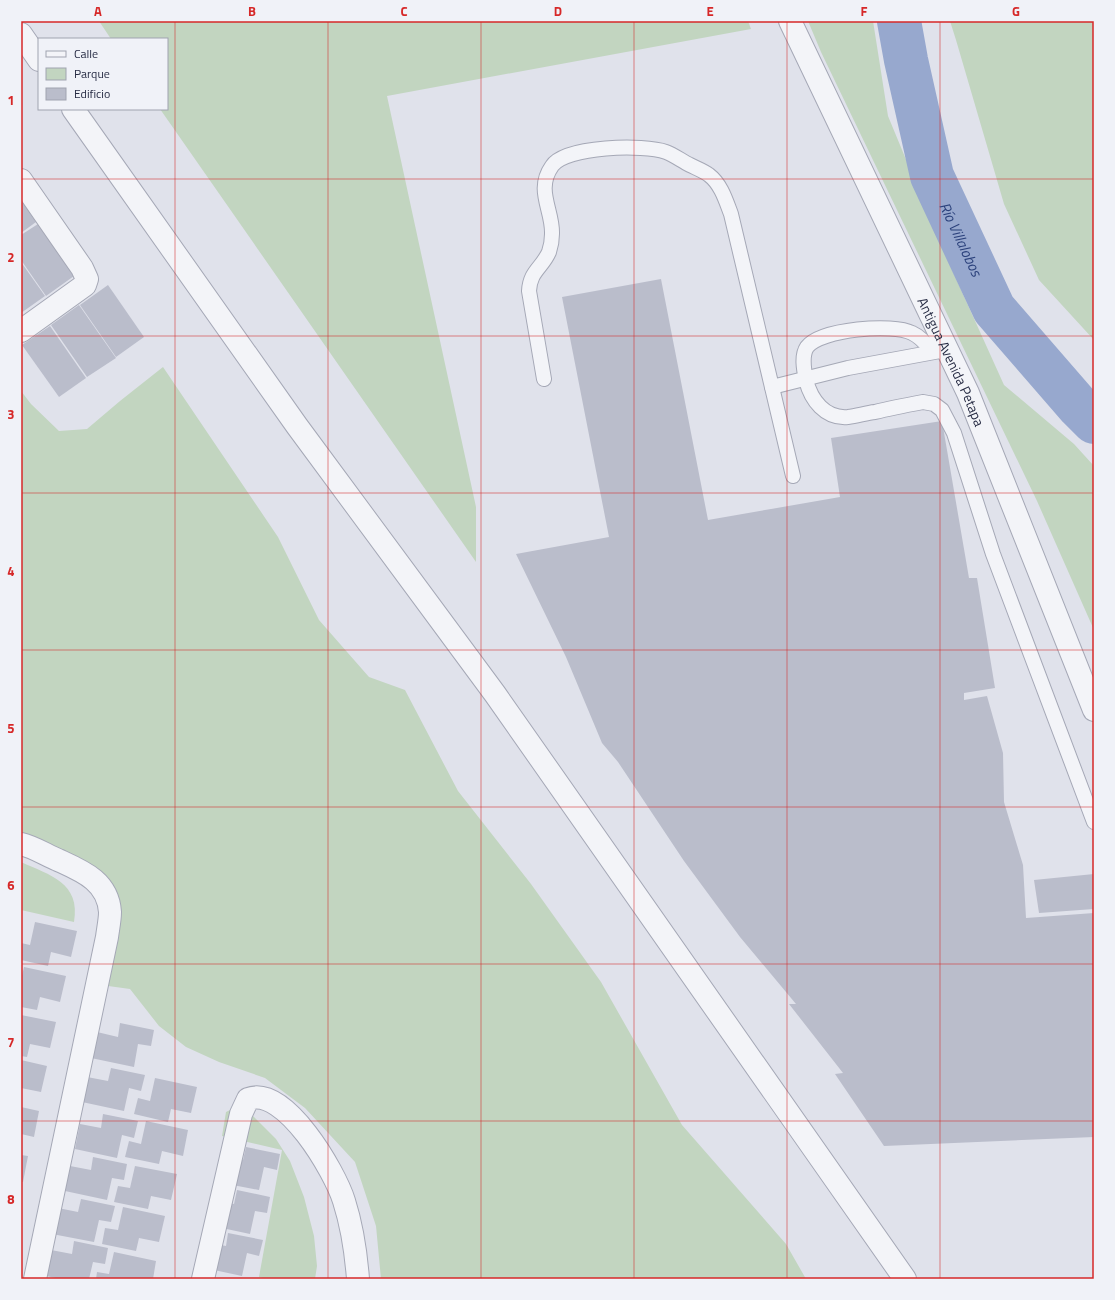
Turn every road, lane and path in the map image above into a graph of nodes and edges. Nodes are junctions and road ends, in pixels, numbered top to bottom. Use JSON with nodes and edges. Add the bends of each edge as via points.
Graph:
{"nodes":[{"id":1,"x":790,"y":21,"type":"edge"},
{"id":2,"x":21,"y":34,"type":"edge"},
{"id":3,"x":38,"y":59,"type":"edge"},
{"id":4,"x":74,"y":110,"type":"edge"},
{"id":5,"x":21,"y":180,"type":"edge"},
{"id":6,"x":21,"y":330,"type":"edge"},
{"id":7,"x":940,"y":351,"type":"junction"},
{"id":8,"x":806,"y":378,"type":"junction"},
{"id":9,"x":544,"y":379,"type":"dead end"},
{"id":10,"x":772,"y":387,"type":"junction"},
{"id":11,"x":794,"y":476,"type":"dead end"},
{"id":12,"x":1094,"y":710,"type":"edge"},
{"id":13,"x":1094,"y":822,"type":"edge"},
{"id":14,"x":21,"y":844,"type":"edge"},
{"id":15,"x":35,"y":1279,"type":"edge"},
{"id":16,"x":203,"y":1279,"type":"edge"},
{"id":17,"x":358,"y":1279,"type":"edge"},
{"id":18,"x":905,"y":1279,"type":"edge"}],
"edges":[{"from":1,"to":7,"type":"street","name":"Antigua Avenida Petapa"},
{"from":2,"to":3,"type":"street"},
{"from":4,"to":18,"type":"street","via":[[297,426],[495,694]]},
{"from":5,"to":6,"type":"street","via":[[87,279],[85,285]]},
{"from":7,"to":8,"type":"lane"},
{"from":7,"to":8,"type":"lane","via":[[911,332],[876,328],[832,334],[814,341],[807,348],[803,355]]},
{"from":7,"to":12,"type":"street","name":"Antigua Avenida Petapa","via":[[968,393]]},
{"from":8,"to":10,"type":"lane"},
{"from":8,"to":13,"type":"lane","via":[[816,403],[829,413],[846,417],[922,402],[934,404],[942,410],[954,433],[993,554]]},
{"from":9,"to":10,"type":"lane","via":[[529,283],[551,245],[552,232],[544,197],[548,173],[552,164],[568,154],[633,147],[665,152],[710,175],[721,189],[731,214]]},
{"from":10,"to":11,"type":"lane"},
{"from":14,"to":15,"type":"street","via":[[84,872],[97,882],[109,903],[110,913]]},
{"from":16,"to":17,"type":"street","via":[[241,1114],[248,1099],[258,1096],[272,1101],[286,1112],[308,1136],[330,1169],[344,1200],[352,1233]]}]}
